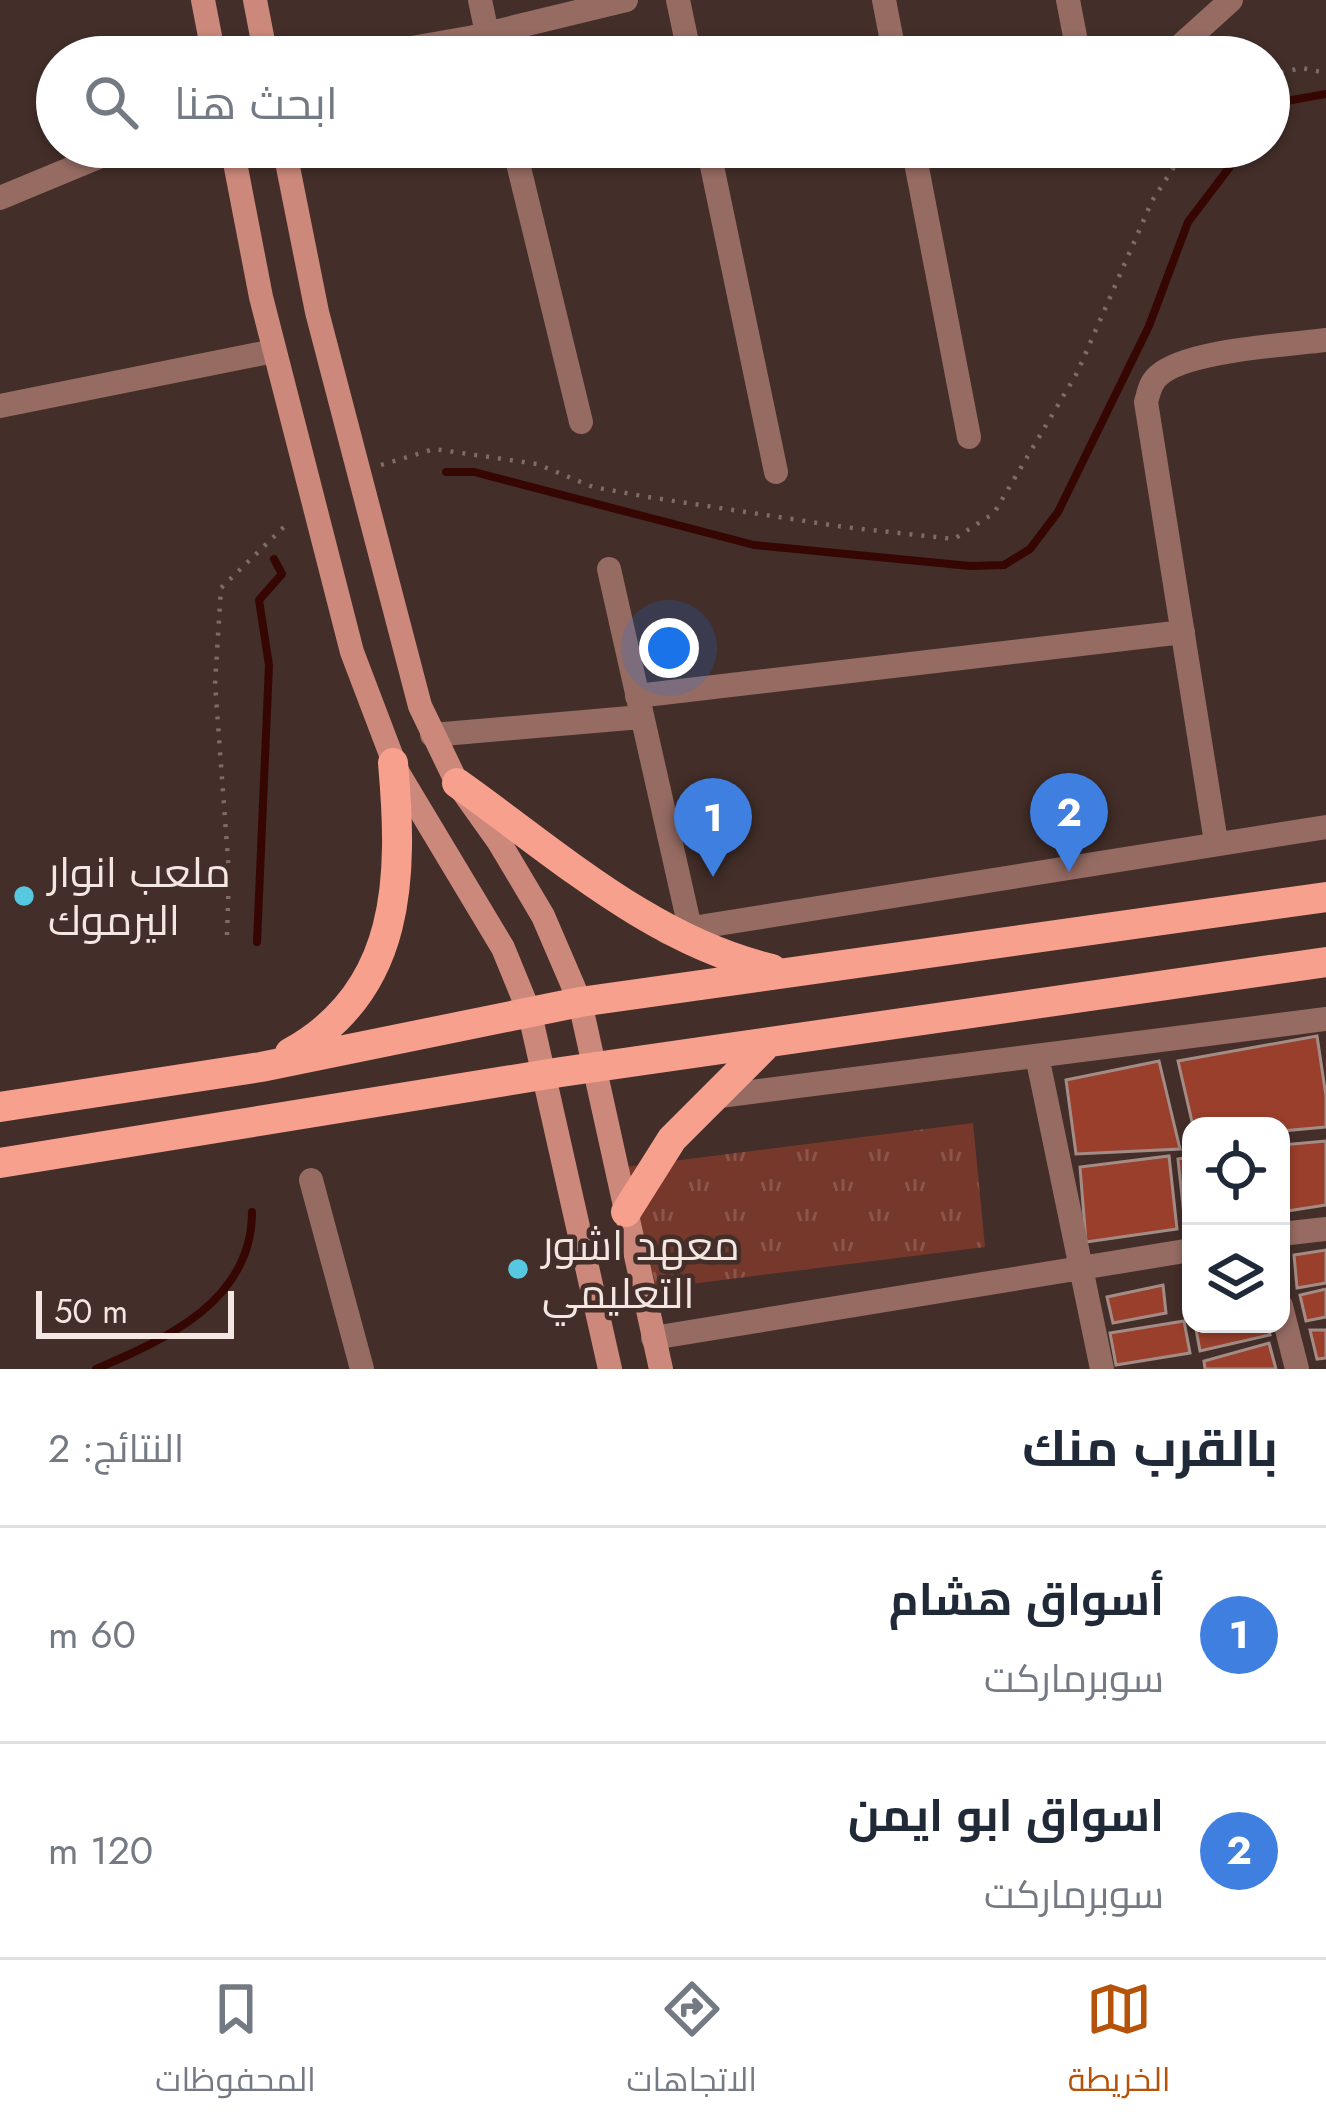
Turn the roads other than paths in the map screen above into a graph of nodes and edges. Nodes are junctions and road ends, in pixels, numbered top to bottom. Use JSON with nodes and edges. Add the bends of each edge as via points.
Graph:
{"nodes":[{"id":1,"x":203,"y":0,"type":"edge"},
{"id":2,"x":255,"y":0,"type":"edge"},
{"id":3,"x":480,"y":0,"type":"edge"},
{"id":4,"x":626,"y":0,"type":"edge"},
{"id":5,"x":678,"y":0,"type":"edge"},
{"id":6,"x":884,"y":0,"type":"edge"},
{"id":7,"x":1068,"y":0,"type":"edge"},
{"id":8,"x":1231,"y":0,"type":"edge"},
{"id":9,"x":210,"y":36,"type":"edge"},
{"id":10,"x":262,"y":36,"type":"edge"},
{"id":11,"x":487,"y":36,"type":"edge"},
{"id":12,"x":519,"y":36,"type":"edge"},
{"id":13,"x":686,"y":36,"type":"edge"},
{"id":14,"x":892,"y":36,"type":"edge"},
{"id":15,"x":1075,"y":36,"type":"edge"},
{"id":16,"x":1191,"y":36,"type":"edge"},
{"id":17,"x":64,"y":168,"type":"edge"},
{"id":18,"x":236,"y":168,"type":"edge"},
{"id":19,"x":288,"y":168,"type":"edge"},
{"id":20,"x":519,"y":168,"type":"edge"},
{"id":21,"x":712,"y":168,"type":"edge"},
{"id":22,"x":917,"y":168,"type":"edge"},
{"id":23,"x":2,"y":189,"type":"edge"},
{"id":24,"x":1326,"y":340,"type":"edge"},
{"id":25,"x":274,"y":351,"type":"junction"},
{"id":26,"x":0,"y":406,"type":"edge"},
{"id":27,"x":580,"y":422,"type":"dead end"},
{"id":28,"x":969,"y":437,"type":"dead end"},
{"id":29,"x":776,"y":472,"type":"dead end"},
{"id":30,"x":609,"y":569,"type":"dead end"},
{"id":31,"x":1183,"y":632,"type":"junction"},
{"id":32,"x":639,"y":707,"type":"junction"},
{"id":33,"x":432,"y":735,"type":"junction"},
{"id":34,"x":393,"y":763,"type":"junction"},
{"id":35,"x":457,"y":783,"type":"junction"},
{"id":36,"x":1326,"y":827,"type":"edge"},
{"id":37,"x":1216,"y":842,"type":"junction"},
{"id":38,"x":1326,"y":897,"type":"edge"},
{"id":39,"x":679,"y":930,"type":"junction"},
{"id":40,"x":1326,"y":962,"type":"edge"},
{"id":41,"x":790,"y":974,"type":"junction"},
{"id":42,"x":580,"y":1002,"type":"junction"},
{"id":43,"x":530,"y":1014,"type":"junction"},
{"id":44,"x":1326,"y":1019,"type":"edge"},
{"id":45,"x":769,"y":1042,"type":"junction"},
{"id":46,"x":1036,"y":1056,"type":"junction"},
{"id":47,"x":261,"y":1067,"type":"junction"},
{"id":48,"x":596,"y":1067,"type":"junction"},
{"id":49,"x":544,"y":1075,"type":"junction"},
{"id":50,"x":712,"y":1097,"type":"junction"},
{"id":51,"x":0,"y":1107,"type":"edge"},
{"id":52,"x":0,"y":1163,"type":"edge"},
{"id":53,"x":311,"y":1180,"type":"dead end"},
{"id":54,"x":626,"y":1212,"type":"junction"},
{"id":55,"x":1326,"y":1229,"type":"edge"},
{"id":56,"x":1290,"y":1233,"type":"edge"},
{"id":57,"x":1182,"y":1252,"type":"edge"},
{"id":58,"x":1079,"y":1271,"type":"junction"},
{"id":59,"x":1288,"y":1333,"type":"edge"},
{"id":60,"x":653,"y":1338,"type":"junction"},
{"id":61,"x":362,"y":1369,"type":"edge"},
{"id":62,"x":610,"y":1369,"type":"edge"},
{"id":63,"x":661,"y":1369,"type":"edge"},
{"id":64,"x":1102,"y":1369,"type":"edge"},
{"id":65,"x":1297,"y":1369,"type":"edge"}],
"edges":[{"from":1,"to":9,"type":"main road"},
{"from":2,"to":10,"type":"main road"},
{"from":3,"to":11,"type":"street"},
{"from":4,"to":12,"type":"street"},
{"from":5,"to":13,"type":"street"},
{"from":6,"to":14,"type":"street"},
{"from":7,"to":15,"type":"street"},
{"from":8,"to":16,"type":"street"},
{"from":17,"to":23,"type":"street"},
{"from":18,"to":25,"type":"main road"},
{"from":19,"to":33,"type":"main road","via":[[316,312]]},
{"from":20,"to":27,"type":"street"},
{"from":21,"to":29,"type":"street"},
{"from":22,"to":28,"type":"street"},
{"from":24,"to":31,"type":"street","via":[[1219,353],[1153,380],[1146,402]]},
{"from":25,"to":26,"type":"street"},
{"from":25,"to":34,"type":"main road","via":[[352,652]]},
{"from":30,"to":32,"type":"street"},
{"from":31,"to":32,"type":"street"},
{"from":31,"to":37,"type":"street"},
{"from":32,"to":33,"type":"street"},
{"from":32,"to":39,"type":"street"},
{"from":33,"to":35,"type":"main road"},
{"from":34,"to":43,"type":"main road","via":[[503,948]]},
{"from":34,"to":47,"type":"main road","via":[[395,893],[379,957],[332,1024]]},
{"from":35,"to":39,"type":"main road"},
{"from":35,"to":42,"type":"main road","via":[[522,878]]},
{"from":36,"to":37,"type":"street"},
{"from":37,"to":39,"type":"street"},
{"from":38,"to":41,"type":"main road"},
{"from":39,"to":41,"type":"main road","via":[[736,961]]},
{"from":40,"to":45,"type":"main road"},
{"from":41,"to":42,"type":"main road"},
{"from":42,"to":43,"type":"main road"},
{"from":42,"to":48,"type":"main road"},
{"from":43,"to":47,"type":"main road"},
{"from":43,"to":49,"type":"main road"},
{"from":44,"to":46,"type":"street"},
{"from":45,"to":48,"type":"main road"},
{"from":45,"to":50,"type":"main road"},
{"from":46,"to":50,"type":"street"},
{"from":46,"to":58,"type":"street"},
{"from":47,"to":51,"type":"main road"},
{"from":48,"to":49,"type":"main road"},
{"from":48,"to":54,"type":"main road"},
{"from":49,"to":52,"type":"main road"},
{"from":49,"to":62,"type":"main road"},
{"from":50,"to":54,"type":"main road","via":[[672,1139]]},
{"from":53,"to":61,"type":"street"},
{"from":54,"to":60,"type":"main road"},
{"from":55,"to":56,"type":"street"},
{"from":57,"to":58,"type":"street"},
{"from":58,"to":60,"type":"street"},
{"from":58,"to":64,"type":"street"},
{"from":59,"to":65,"type":"street"},
{"from":60,"to":63,"type":"main road"}]}
